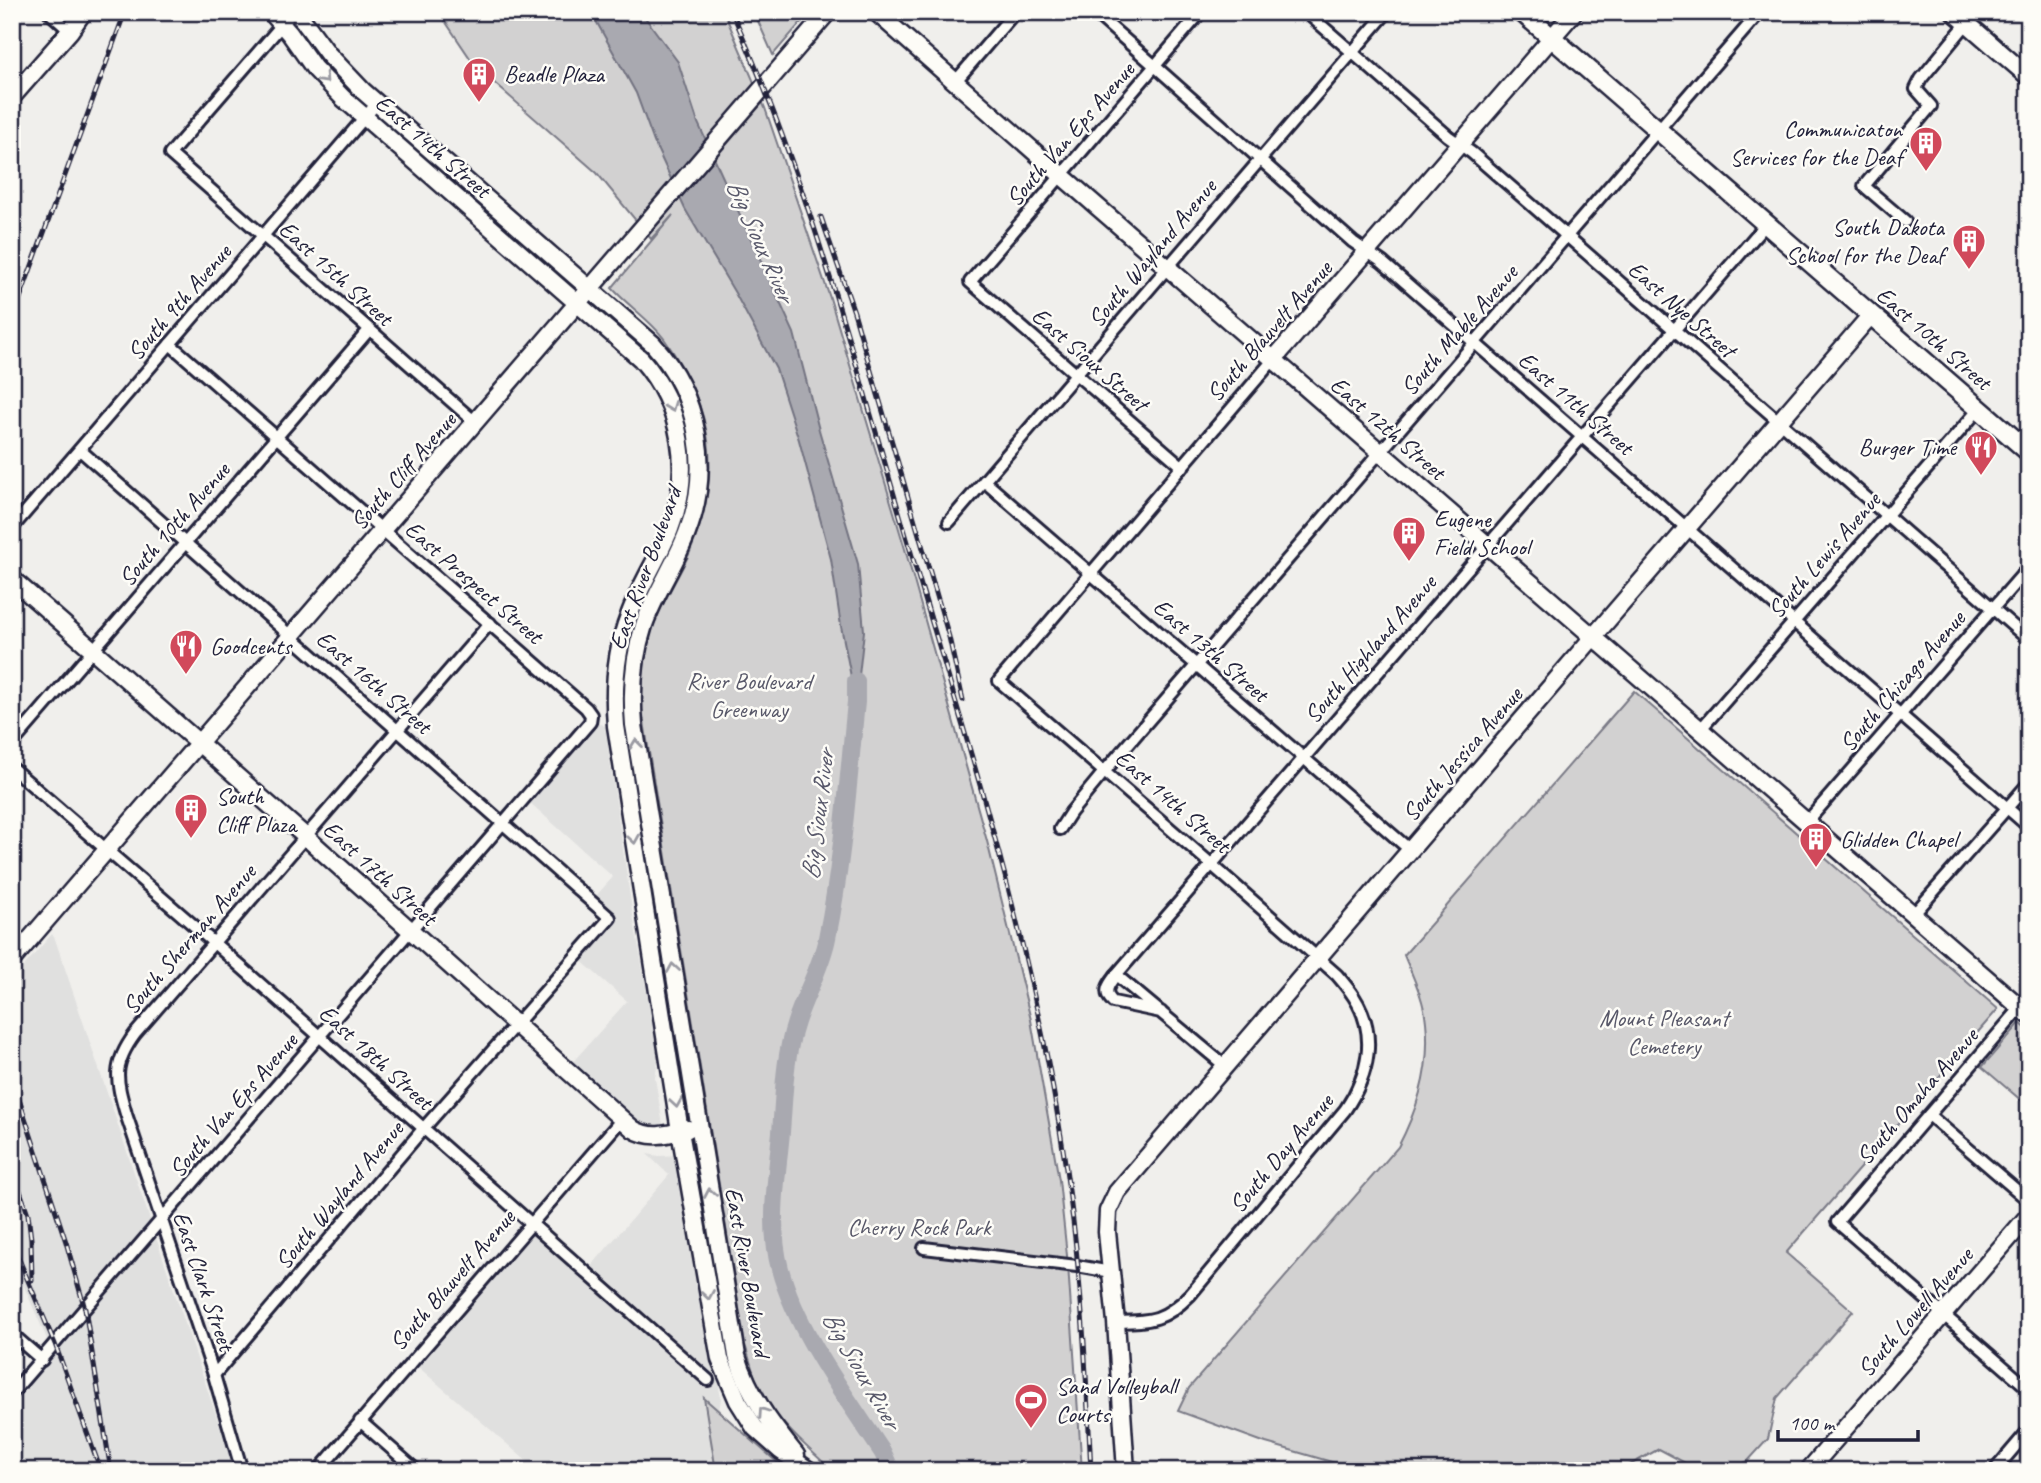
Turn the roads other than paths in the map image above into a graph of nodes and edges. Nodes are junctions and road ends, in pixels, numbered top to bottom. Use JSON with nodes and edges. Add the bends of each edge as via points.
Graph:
{"nodes":[{"id":1,"x":49,"y":12,"type":"edge"},
{"id":2,"x":83,"y":12,"type":"edge"},
{"id":3,"x":271,"y":12,"type":"edge"},
{"id":4,"x":295,"y":12,"type":"edge"},
{"id":5,"x":828,"y":12,"type":"edge"},
{"id":6,"x":876,"y":12,"type":"edge"},
{"id":7,"x":1015,"y":12,"type":"edge"},
{"id":8,"x":1094,"y":12,"type":"edge"},
{"id":9,"x":1201,"y":12,"type":"edge"},
{"id":10,"x":1306,"y":12,"type":"edge"},
{"id":11,"x":1387,"y":12,"type":"edge"},
{"id":12,"x":1522,"y":12,"type":"edge"},
{"id":13,"x":1574,"y":12,"type":"edge"},
{"id":14,"x":1758,"y":15,"type":"edge"},
{"id":15,"x":1960,"y":18,"type":"edge"},
{"id":16,"x":282,"y":25,"type":"junction"},
{"id":17,"x":70,"y":31,"type":"junction"},
{"id":18,"x":1552,"y":38,"type":"junction"},
{"id":19,"x":1352,"y":52,"type":"junction"},
{"id":20,"x":1155,"y":66,"type":"junction"},
{"id":21,"x":2029,"y":77,"type":"edge"},
{"id":22,"x":955,"y":82,"type":"junction"},
{"id":23,"x":12,"y":97,"type":"edge"},
{"id":24,"x":377,"y":103,"type":"junction"},
{"id":25,"x":365,"y":117,"type":"junction"},
{"id":26,"x":1659,"y":130,"type":"junction"},
{"id":27,"x":1460,"y":144,"type":"junction"},
{"id":28,"x":1260,"y":160,"type":"junction"},
{"id":29,"x":1062,"y":176,"type":"junction"},
{"id":30,"x":1905,"y":221,"type":"dead end"},
{"id":31,"x":486,"y":222,"type":"junction"},
{"id":32,"x":1766,"y":224,"type":"junction"},
{"id":33,"x":263,"y":236,"type":"junction"},
{"id":34,"x":1568,"y":237,"type":"junction"},
{"id":35,"x":1367,"y":252,"type":"junction"},
{"id":36,"x":613,"y":261,"type":"junction"},
{"id":37,"x":1168,"y":267,"type":"junction"},
{"id":38,"x":970,"y":282,"type":"joint"},
{"id":39,"x":590,"y":288,"type":"junction"},
{"id":40,"x":578,"y":302,"type":"junction"},
{"id":41,"x":1871,"y":315,"type":"junction"},
{"id":42,"x":557,"y":327,"type":"junction"},
{"id":43,"x":369,"y":330,"type":"junction"},
{"id":44,"x":1674,"y":330,"type":"junction"},
{"id":45,"x":1475,"y":343,"type":"junction"},
{"id":46,"x":170,"y":344,"type":"junction"},
{"id":47,"x":1274,"y":359,"type":"junction"},
{"id":48,"x":668,"y":362,"type":"junction"},
{"id":49,"x":1076,"y":375,"type":"junction"},
{"id":50,"x":683,"y":387,"type":"junction"},
{"id":51,"x":1979,"y":409,"type":"junction"},
{"id":52,"x":475,"y":422,"type":"junction"},
{"id":53,"x":1780,"y":422,"type":"junction"},
{"id":54,"x":1581,"y":435,"type":"junction"},
{"id":55,"x":277,"y":436,"type":"junction"},
{"id":56,"x":80,"y":450,"type":"junction"},
{"id":57,"x":1381,"y":452,"type":"junction"},
{"id":58,"x":2029,"y":452,"type":"edge"},
{"id":59,"x":1183,"y":467,"type":"junction"},
{"id":60,"x":984,"y":481,"type":"junction"},
{"id":61,"x":1886,"y":516,"type":"junction"},
{"id":62,"x":949,"y":522,"type":"dead end"},
{"id":63,"x":12,"y":528,"type":"edge"},
{"id":64,"x":1688,"y":528,"type":"junction"},
{"id":65,"x":382,"y":529,"type":"junction"},
{"id":66,"x":186,"y":542,"type":"junction"},
{"id":67,"x":1487,"y":544,"type":"junction"},
{"id":68,"x":2029,"y":567,"type":"edge"},
{"id":69,"x":1090,"y":574,"type":"junction"},
{"id":70,"x":12,"y":579,"type":"edge"},
{"id":71,"x":1992,"y":609,"type":"junction"},
{"id":72,"x":1794,"y":621,"type":"junction"},
{"id":73,"x":490,"y":623,"type":"junction"},
{"id":74,"x":291,"y":636,"type":"junction"},
{"id":75,"x":1594,"y":636,"type":"junction"},
{"id":76,"x":2029,"y":640,"type":"edge"},
{"id":77,"x":93,"y":651,"type":"junction"},
{"id":78,"x":1197,"y":666,"type":"junction"},
{"id":79,"x":999,"y":681,"type":"joint"},
{"id":80,"x":591,"y":715,"type":"joint"},
{"id":81,"x":1900,"y":715,"type":"junction"},
{"id":82,"x":398,"y":730,"type":"junction"},
{"id":83,"x":1700,"y":730,"type":"junction"},
{"id":84,"x":200,"y":743,"type":"junction"},
{"id":85,"x":12,"y":744,"type":"edge"},
{"id":86,"x":1304,"y":757,"type":"junction"},
{"id":87,"x":12,"y":768,"type":"edge"},
{"id":88,"x":1104,"y":772,"type":"junction"},
{"id":89,"x":2029,"y":783,"type":"edge"},
{"id":90,"x":2006,"y":808,"type":"junction"},
{"id":91,"x":1806,"y":822,"type":"junction"},
{"id":92,"x":503,"y":825,"type":"junction"},
{"id":93,"x":2029,"y":827,"type":"edge"},
{"id":94,"x":1060,"y":829,"type":"dead end"},
{"id":95,"x":306,"y":837,"type":"junction"},
{"id":96,"x":107,"y":850,"type":"junction"},
{"id":97,"x":1410,"y":850,"type":"junction"},
{"id":98,"x":1211,"y":864,"type":"junction"},
{"id":99,"x":1913,"y":915,"type":"junction"},
{"id":100,"x":610,"y":918,"type":"joint"},
{"id":101,"x":411,"y":930,"type":"junction"},
{"id":102,"x":214,"y":943,"type":"junction"},
{"id":103,"x":1318,"y":957,"type":"junction"},
{"id":104,"x":12,"y":960,"type":"edge"},
{"id":105,"x":1116,"y":975,"type":"junction"},
{"id":106,"x":2026,"y":1007,"type":"edge"},
{"id":107,"x":1161,"y":1012,"type":"junction"},
{"id":108,"x":515,"y":1024,"type":"junction"},
{"id":109,"x":319,"y":1037,"type":"junction"},
{"id":110,"x":118,"y":1064,"type":"joint"},
{"id":111,"x":1225,"y":1066,"type":"junction"},
{"id":112,"x":1929,"y":1115,"type":"junction"},
{"id":113,"x":622,"y":1119,"type":"junction"},
{"id":114,"x":699,"y":1126,"type":"junction"},
{"id":115,"x":423,"y":1129,"type":"junction"},
{"id":116,"x":680,"y":1131,"type":"junction"},
{"id":117,"x":2029,"y":1201,"type":"edge"},
{"id":118,"x":2029,"y":1215,"type":"edge"},
{"id":119,"x":161,"y":1221,"type":"junction"},
{"id":120,"x":530,"y":1224,"type":"junction"},
{"id":121,"x":924,"y":1248,"type":"dead end"},
{"id":122,"x":1111,"y":1272,"type":"junction"},
{"id":123,"x":1942,"y":1315,"type":"junction"},
{"id":124,"x":1116,"y":1322,"type":"junction"},
{"id":125,"x":12,"y":1334,"type":"edge"},
{"id":126,"x":42,"y":1360,"type":"junction"},
{"id":127,"x":214,"y":1375,"type":"junction"},
{"id":128,"x":708,"y":1380,"type":"dead end"},
{"id":129,"x":2029,"y":1389,"type":"edge"},
{"id":130,"x":12,"y":1393,"type":"edge"},
{"id":131,"x":360,"y":1421,"type":"junction"},
{"id":132,"x":2029,"y":1430,"type":"edge"},
{"id":133,"x":807,"y":1468,"type":"edge"},
{"id":134,"x":1126,"y":1468,"type":"edge"},
{"id":135,"x":242,"y":1471,"type":"edge"},
{"id":136,"x":318,"y":1471,"type":"edge"},
{"id":137,"x":417,"y":1471,"type":"edge"},
{"id":138,"x":1147,"y":1471,"type":"edge"},
{"id":139,"x":1808,"y":1471,"type":"edge"},
{"id":140,"x":1994,"y":1471,"type":"edge"}],
"edges":[{"from":1,"to":17,"type":"street"},
{"from":2,"to":17,"type":"main road"},
{"from":3,"to":16,"type":"main road","name":"East 14th Street"},
{"from":4,"to":16,"type":"street"},
{"from":4,"to":24,"type":"main road","name":"East 14th Street","via":[[328,54]]},
{"from":5,"to":36,"type":"main road","name":"South Cliff Avenue"},
{"from":6,"to":22,"type":"main road","name":"East 12th Street"},
{"from":7,"to":22,"type":"street"},
{"from":8,"to":20,"type":"street","name":"East 11th Street"},
{"from":9,"to":20,"type":"street","name":"South Van Eps Avenue"},
{"from":10,"to":19,"type":"street","name":"East Nye Street"},
{"from":11,"to":19,"type":"street","name":"South Wayland Avenue"},
{"from":12,"to":18,"type":"main road","name":"East 10th Street"},
{"from":13,"to":18,"type":"main road","name":"South Blauvelt Avenue"},
{"from":14,"to":26,"type":"street","name":"South Mable Avenue"},
{"from":15,"to":21,"type":"main road"},
{"from":15,"to":30,"type":"street","via":[[1916,89],[1931,106],[1864,186]]},
{"from":16,"to":25,"type":"main road","name":"East 14th Street","one_way":true,"via":[[314,68]]},
{"from":16,"to":33,"type":"street","name":"East 15th Street","via":[[170,154]]},
{"from":17,"to":23,"type":"main road"},
{"from":18,"to":26,"type":"main road","name":"East 10th Street"},
{"from":18,"to":27,"type":"main road","name":"South Blauvelt Avenue"},
{"from":19,"to":27,"type":"street","name":"East Nye Street"},
{"from":19,"to":28,"type":"street","name":"South Wayland Avenue"},
{"from":20,"to":28,"type":"street","name":"East 11th Street"},
{"from":20,"to":29,"type":"street","name":"South Van Eps Avenue"},
{"from":22,"to":29,"type":"main road","name":"East 12th Street"},
{"from":24,"to":25,"type":"street","name":"South 9th Avenue"},
{"from":24,"to":39,"type":"main road","name":"East 14th Street"},
{"from":25,"to":31,"type":"main road","name":"East 14th Street"},
{"from":25,"to":33,"type":"street","name":"South 9th Avenue"},
{"from":26,"to":32,"type":"main road","name":"East 10th Street"},
{"from":26,"to":34,"type":"street","name":"South Mable Avenue"},
{"from":27,"to":34,"type":"street","name":"East Nye Street"},
{"from":27,"to":35,"type":"main road","name":"South Blauvelt Avenue"},
{"from":28,"to":35,"type":"street","name":"East 11th Street"},
{"from":28,"to":37,"type":"street","name":"South Wayland Avenue"},
{"from":29,"to":37,"type":"main road","name":"East 12th Street"},
{"from":29,"to":38,"type":"street","name":"South Van Eps Avenue"},
{"from":31,"to":39,"type":"main road","via":[[507,230],[566,281]]},
{"from":31,"to":40,"type":"main road","name":"East 14th Street"},
{"from":31,"to":42,"type":"main road","via":[[496,240],[557,296]]},
{"from":32,"to":41,"type":"main road","name":"East 10th Street"},
{"from":32,"to":44,"type":"street","name":"South Highland Avenue"},
{"from":33,"to":43,"type":"street","name":"East 15th Street"},
{"from":33,"to":46,"type":"street","name":"South 9th Avenue"},
{"from":34,"to":44,"type":"street","name":"East Nye Street"},
{"from":34,"to":45,"type":"street","name":"South Mable Avenue"},
{"from":35,"to":45,"type":"street","name":"East 11th Street"},
{"from":35,"to":47,"type":"main road","name":"South Blauvelt Avenue"},
{"from":36,"to":39,"type":"main road","name":"South Cliff Avenue"},
{"from":36,"to":48,"type":"main road","via":[[607,289],[663,342]]},
{"from":37,"to":47,"type":"main road","name":"East 12th Street"},
{"from":37,"to":49,"type":"street","name":"South Wayland Avenue"},
{"from":38,"to":49,"type":"street","name":"East Sioux Street"},
{"from":39,"to":40,"type":"main road","name":"South Cliff Avenue"},
{"from":39,"to":48,"type":"main road","name":"East River Boulevard"},
{"from":40,"to":42,"type":"main road","name":"South Cliff Avenue"},
{"from":40,"to":50,"type":"main road","via":[[602,307]]},
{"from":40,"to":116,"type":"main road","name":"East River Boulevard","one_way":true,"via":[[653,373],[667,397],[681,446],[676,513],[628,617],[617,661],[614,702]]},
{"from":41,"to":51,"type":"main road","name":"East 10th Street"},
{"from":41,"to":53,"type":"main road","name":"South Jessica Avenue"},
{"from":42,"to":52,"type":"main road","name":"South Cliff Avenue"},
{"from":43,"to":52,"type":"street","name":"East 15th Street"},
{"from":43,"to":55,"type":"street","name":"South 10th Avenue"},
{"from":44,"to":53,"type":"street","name":"East Nye Street"},
{"from":44,"to":54,"type":"street","name":"South Highland Avenue"},
{"from":45,"to":54,"type":"street","name":"East 11th Street"},
{"from":45,"to":57,"type":"street","name":"South Mable Avenue"},
{"from":46,"to":55,"type":"street","name":"East Prospect Street"},
{"from":46,"to":56,"type":"street","name":"South 9th Avenue"},
{"from":47,"to":57,"type":"main road","name":"East 12th Street"},
{"from":47,"to":59,"type":"street","name":"South Blauvelt Avenue"},
{"from":48,"to":50,"type":"main road","name":"East River Boulevard"},
{"from":49,"to":59,"type":"street","name":"East Sioux Street"},
{"from":49,"to":60,"type":"street","name":"South Wayland Avenue"},
{"from":114,"to":50,"type":"main road","name":"East River Boulevard","one_way":true,"via":[[632,702],[634,664],[645,623],[687,534],[697,498],[699,444]]},
{"from":51,"to":58,"type":"main road","name":"East 10th Street"},
{"from":51,"to":61,"type":"street","name":"South Lewis Avenue"},
{"from":52,"to":65,"type":"main road","name":"South Cliff Avenue"},
{"from":53,"to":61,"type":"street","name":"East Nye Street"},
{"from":53,"to":64,"type":"main road","name":"South Jessica Avenue"},
{"from":54,"to":64,"type":"street","name":"East 11th Street"},
{"from":54,"to":67,"type":"street","name":"South Highland Avenue"},
{"from":55,"to":65,"type":"street","name":"East Prospect Street"},
{"from":55,"to":66,"type":"street","name":"South 10th Avenue"},
{"from":56,"to":63,"type":"street","name":"South 9th Avenue"},
{"from":56,"to":66,"type":"street","name":"East 16th Street"},
{"from":57,"to":67,"type":"main road","name":"East 12th Street"},
{"from":57,"to":78,"type":"street","name":"South Mable Avenue"},
{"from":59,"to":69,"type":"street","name":"South Blauvelt Avenue"},
{"from":60,"to":62,"type":"street","name":"South Wayland Avenue"},
{"from":60,"to":69,"type":"street","name":"East 13th Street"},
{"from":61,"to":71,"type":"street","name":"East Nye Street"},
{"from":61,"to":72,"type":"street","name":"South Lewis Avenue"},
{"from":64,"to":72,"type":"street","name":"East 11th Street"},
{"from":64,"to":75,"type":"main road","name":"South Jessica Avenue"},
{"from":65,"to":73,"type":"street","name":"East Prospect Street"},
{"from":65,"to":74,"type":"main road","name":"South Cliff Avenue"},
{"from":66,"to":74,"type":"street","name":"East 16th Street"},
{"from":66,"to":77,"type":"street","name":"South 10th Avenue"},
{"from":67,"to":75,"type":"main road","name":"East 12th Street"},
{"from":67,"to":86,"type":"street","name":"South Highland Avenue"},
{"from":68,"to":71,"type":"street","name":"South Chicago Avenue"},
{"from":69,"to":78,"type":"street","name":"East 13th Street"},
{"from":69,"to":79,"type":"street","name":"South Blauvelt Avenue"},
{"from":70,"to":77,"type":"main road","name":"East 17th Street"},
{"from":71,"to":76,"type":"street","name":"East Nye Street"},
{"from":71,"to":81,"type":"street","name":"South Chicago Avenue"},
{"from":72,"to":81,"type":"street","name":"East 11th Street"},
{"from":72,"to":83,"type":"street","name":"South Lewis Avenue"},
{"from":73,"to":80,"type":"street","name":"East Prospect Street"},
{"from":73,"to":82,"type":"street","name":"South Sherman Avenue"},
{"from":74,"to":82,"type":"street","name":"East 16th Street"},
{"from":74,"to":84,"type":"main road","name":"South Cliff Avenue"},
{"from":75,"to":83,"type":"main road","name":"East 12th Street"},
{"from":75,"to":97,"type":"main road","name":"South Jessica Avenue"},
{"from":77,"to":84,"type":"main road","name":"East 17th Street"},
{"from":77,"to":85,"type":"street","name":"South 10th Avenue"},
{"from":78,"to":86,"type":"street","name":"East 13th Street"},
{"from":78,"to":88,"type":"street","name":"South Mable Avenue"},
{"from":79,"to":88,"type":"street","name":"East 14th Street"},
{"from":80,"to":92,"type":"street","name":"South Van Eps Avenue","via":[[584,731]]},
{"from":81,"to":90,"type":"street","name":"East 11th Street"},
{"from":81,"to":91,"type":"street","name":"South Chicago Avenue"},
{"from":82,"to":92,"type":"street","name":"East 16th Street"},
{"from":82,"to":95,"type":"street","name":"South Sherman Avenue"},
{"from":83,"to":91,"type":"main road","name":"East 12th Street"},
{"from":84,"to":95,"type":"main road","name":"East 17th Street"},
{"from":84,"to":96,"type":"main road","name":"South Cliff Avenue"},
{"from":86,"to":97,"type":"street","name":"East 13th Street"},
{"from":86,"to":98,"type":"street","name":"South Highland Avenue"},
{"from":87,"to":96,"type":"street","name":"East 18th Street"},
{"from":88,"to":94,"type":"street","name":"South Mable Avenue"},
{"from":88,"to":98,"type":"street","name":"East 14th Street"},
{"from":89,"to":90,"type":"street"},
{"from":90,"to":93,"type":"street","name":"East 11th Street"},
{"from":90,"to":99,"type":"street"},
{"from":91,"to":99,"type":"main road","name":"East 12th Street"},
{"from":92,"to":100,"type":"street","name":"East 16th Street"},
{"from":92,"to":101,"type":"street","name":"South Van Eps Avenue"},
{"from":95,"to":101,"type":"main road","name":"East 17th Street"},
{"from":95,"to":102,"type":"street","name":"South Sherman Avenue"},
{"from":96,"to":102,"type":"street","name":"East 18th Street"},
{"from":96,"to":104,"type":"main road","name":"South Cliff Avenue"},
{"from":97,"to":103,"type":"main road","name":"South Jessica Avenue"},
{"from":98,"to":103,"type":"street","name":"East 14th Street"},
{"from":98,"to":105,"type":"street","name":"South Highland Avenue"},
{"from":99,"to":106,"type":"main road","name":"East 12th Street"},
{"from":100,"to":108,"type":"street","name":"South Wayland Avenue"},
{"from":101,"to":108,"type":"main road","name":"East 17th Street"},
{"from":101,"to":109,"type":"street","name":"South Van Eps Avenue"},
{"from":102,"to":109,"type":"street","name":"East 18th Street"},
{"from":102,"to":110,"type":"street","name":"South Sherman Avenue","via":[[135,1034]]},
{"from":103,"to":111,"type":"main road","name":"South Jessica Avenue"},
{"from":103,"to":124,"type":"street","name":"South Day Avenue","via":[[1354,997],[1369,1036],[1363,1078],[1355,1096],[1190,1295],[1150,1321]]},
{"from":105,"to":107,"type":"street"},
{"from":105,"to":107,"type":"street","via":[[1106,990],[1113,1002]]},
{"from":106,"to":112,"type":"street","name":"South Omaha Avenue"},
{"from":107,"to":111,"type":"street"},
{"from":108,"to":113,"type":"main road","name":"East 17th Street"},
{"from":108,"to":115,"type":"street","name":"South Wayland Avenue"},
{"from":109,"to":115,"type":"street","name":"East 18th Street"},
{"from":109,"to":119,"type":"street","name":"South Van Eps Avenue"},
{"from":110,"to":119,"type":"street","name":"East Clark Street","via":[[120,1093]]},
{"from":111,"to":122,"type":"main road","name":"South Jessica Avenue","via":[[1117,1192],[1108,1211]]},
{"from":112,"to":117,"type":"street"},
{"from":112,"to":123,"type":"street","name":"South Omaha Avenue","via":[[1837,1222]]},
{"from":113,"to":116,"type":"main road","name":"East 17th Street","via":[[647,1136]]},
{"from":113,"to":120,"type":"street","name":"South Blauvelt Avenue"},
{"from":114,"to":116,"type":"main road","name":"East 17th Street"},
{"from":133,"to":114,"type":"main road","name":"East River Boulevard","one_way":true,"via":[[761,1409],[741,1370]]},
{"from":115,"to":120,"type":"street","name":"East 18th Street"},
{"from":115,"to":127,"type":"street","name":"South Wayland Avenue"},
{"from":116,"to":133,"type":"main road","name":"East River Boulevard","one_way":true,"via":[[724,1373],[755,1428]]},
{"from":118,"to":123,"type":"main road","name":"South Lowell Avenue"},
{"from":119,"to":126,"type":"street","name":"South Van Eps Avenue"},
{"from":119,"to":127,"type":"street","name":"East Clark Street"},
{"from":120,"to":128,"type":"street","name":"East 18th Street"},
{"from":120,"to":131,"type":"street","name":"South Blauvelt Avenue"},
{"from":121,"to":122,"type":"street"},
{"from":122,"to":124,"type":"main road","name":"South Jessica Avenue"},
{"from":123,"to":129,"type":"street"},
{"from":123,"to":139,"type":"main road","name":"South Lowell Avenue"},
{"from":124,"to":134,"type":"main road","name":"South Jessica Avenue"},
{"from":125,"to":126,"type":"street"},
{"from":126,"to":130,"type":"street","name":"South Van Eps Avenue"},
{"from":127,"to":135,"type":"street","name":"East Clark Street"},
{"from":131,"to":136,"type":"street","name":"South Blauvelt Avenue"},
{"from":131,"to":137,"type":"street"},
{"from":132,"to":140,"type":"street"},
{"from":134,"to":138,"type":"street"}]}
